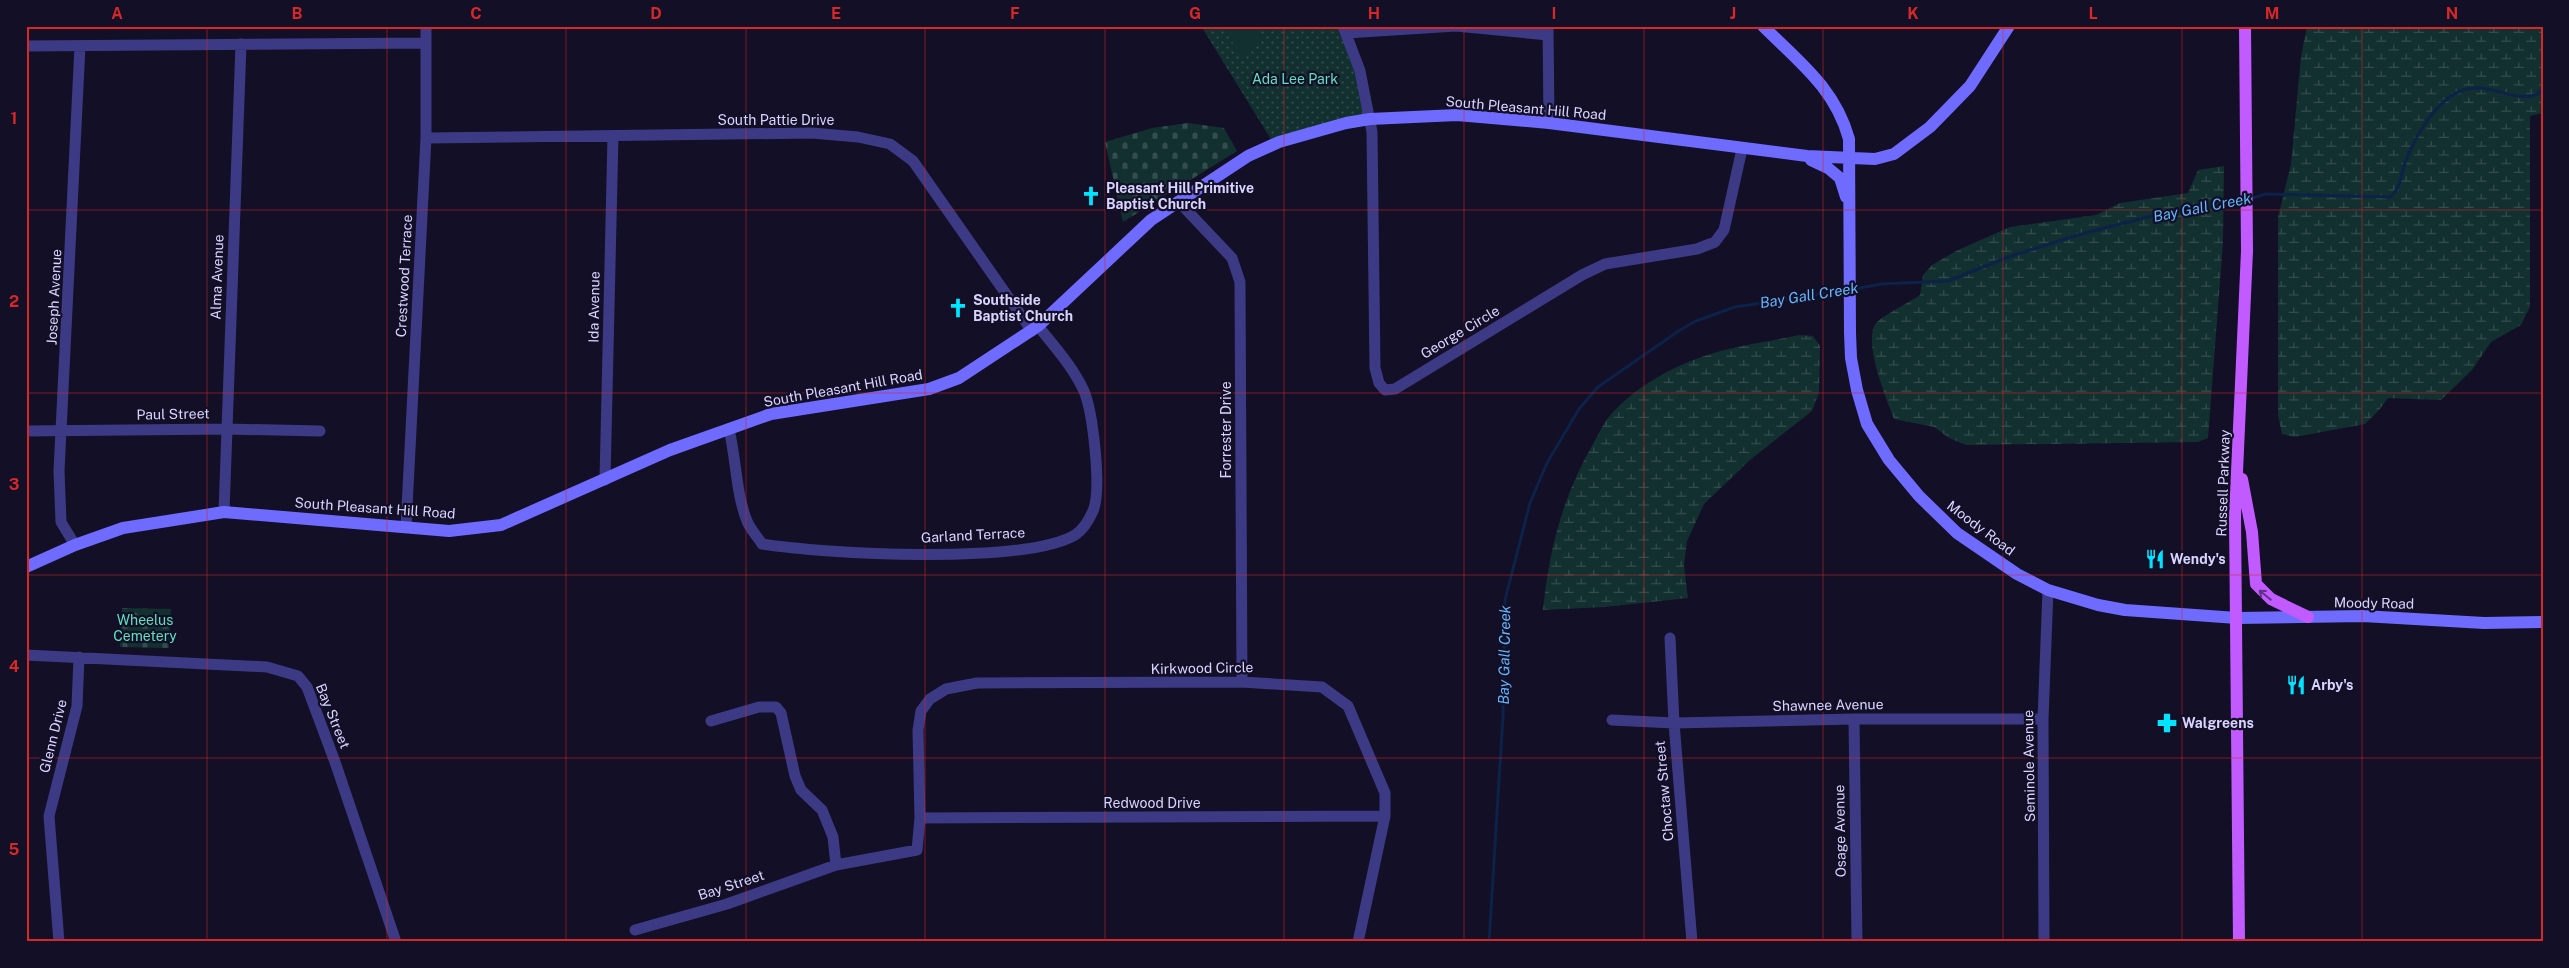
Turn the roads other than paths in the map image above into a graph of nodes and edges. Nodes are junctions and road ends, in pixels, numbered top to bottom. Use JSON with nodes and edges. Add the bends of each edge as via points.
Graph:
{"nodes":[{"id":1,"x":426,"y":26,"type":"edge"},
{"id":2,"x":1763,"y":26,"type":"edge"},
{"id":3,"x":2009,"y":26,"type":"edge"},
{"id":4,"x":2245,"y":26,"type":"edge"},
{"id":5,"x":1344,"y":30,"type":"edge"},
{"id":6,"x":1548,"y":30,"type":"edge"},
{"id":7,"x":426,"y":43,"type":"junction"},
{"id":8,"x":241,"y":44,"type":"junction"},
{"id":9,"x":26,"y":46,"type":"edge"},
{"id":10,"x":80,"y":46,"type":"junction"},
{"id":11,"x":1370,"y":119,"type":"junction"},
{"id":12,"x":1549,"y":123,"type":"junction"},
{"id":13,"x":613,"y":136,"type":"junction"},
{"id":14,"x":426,"y":138,"type":"junction"},
{"id":15,"x":1742,"y":149,"type":"junction"},
{"id":16,"x":1807,"y":156,"type":"junction"},
{"id":17,"x":1850,"y":159,"type":"junction"},
{"id":18,"x":1178,"y":201,"type":"junction"},
{"id":19,"x":1850,"y":210,"type":"junction"},
{"id":20,"x":1035,"y":329,"type":"junction"},
{"id":21,"x":226,"y":429,"type":"junction"},
{"id":22,"x":729,"y":429,"type":"junction"},
{"id":23,"x":320,"y":430,"type":"dead end"},
{"id":24,"x":62,"y":431,"type":"junction"},
{"id":25,"x":26,"y":432,"type":"edge"},
{"id":26,"x":2238,"y":455,"type":"junction"},
{"id":27,"x":605,"y":480,"type":"junction"},
{"id":28,"x":224,"y":512,"type":"junction"},
{"id":29,"x":406,"y":527,"type":"junction"},
{"id":30,"x":75,"y":545,"type":"junction"},
{"id":31,"x":26,"y":567,"type":"edge"},
{"id":32,"x":2048,"y":590,"type":"junction"},
{"id":33,"x":2308,"y":617,"type":"junction"},
{"id":34,"x":2237,"y":618,"type":"junction"},
{"id":35,"x":2543,"y":622,"type":"edge"},
{"id":36,"x":1670,"y":638,"type":"dead end"},
{"id":37,"x":26,"y":655,"type":"edge"},
{"id":38,"x":78,"y":657,"type":"junction"},
{"id":39,"x":1242,"y":682,"type":"junction"},
{"id":40,"x":1854,"y":719,"type":"junction"},
{"id":41,"x":2043,"y":719,"type":"junction"},
{"id":42,"x":1612,"y":720,"type":"dead end"},
{"id":43,"x":711,"y":721,"type":"dead end"},
{"id":44,"x":1674,"y":723,"type":"junction"},
{"id":45,"x":1386,"y":816,"type":"junction"},
{"id":46,"x":920,"y":818,"type":"junction"},
{"id":47,"x":836,"y":866,"type":"junction"},
{"id":48,"x":635,"y":930,"type":"dead end"},
{"id":49,"x":59,"y":942,"type":"edge"},
{"id":50,"x":396,"y":942,"type":"edge"},
{"id":51,"x":1358,"y":942,"type":"edge"},
{"id":52,"x":1692,"y":942,"type":"edge"},
{"id":53,"x":1857,"y":942,"type":"edge"},
{"id":54,"x":2044,"y":942,"type":"edge"},
{"id":55,"x":2239,"y":942,"type":"edge"}],
"edges":[{"from":1,"to":7,"type":"street","name":"Crestwood Terrace"},
{"from":2,"to":17,"type":"street","name":"Moody Road","via":[[1820,83],[1838,106],[1849,139]]},
{"from":3,"to":17,"type":"street","name":"South Pleasant Hill Road","via":[[1970,86],[1930,127],[1894,154],[1875,159]]},
{"from":4,"to":26,"type":"main road","name":"Russell Parkway","via":[[2247,251]]},
{"from":5,"to":6,"type":"street","via":[[1456,26]]},
{"from":5,"to":11,"type":"street","via":[[1360,71]]},
{"from":6,"to":12,"type":"street"},
{"from":7,"to":8,"type":"street"},
{"from":7,"to":14,"type":"street","name":"Crestwood Terrace"},
{"from":8,"to":10,"type":"street"},
{"from":8,"to":21,"type":"street","name":"Alma Avenue"},
{"from":9,"to":10,"type":"street"},
{"from":10,"to":24,"type":"street","name":"Joseph Avenue"},
{"from":11,"to":12,"type":"street","name":"South Pleasant Hill Road","via":[[1452,115]]},
{"from":11,"to":15,"type":"street","name":"George Circle","via":[[1375,368],[1385,390],[1396,389],[1605,264],[1697,250],[1716,242],[1724,230]]},
{"from":11,"to":18,"type":"street","name":"South Pleasant Hill Road","via":[[1278,142],[1248,156]]},
{"from":12,"to":15,"type":"street","name":"South Pleasant Hill Road"},
{"from":13,"to":14,"type":"street","name":"South Pattie Drive"},
{"from":13,"to":20,"type":"street","name":"South Pattie Drive","via":[[812,133],[890,144],[913,161]]},
{"from":13,"to":27,"type":"street","name":"Ida Avenue"},
{"from":14,"to":29,"type":"street","name":"Crestwood Terrace"},
{"from":15,"to":16,"type":"street","name":"South Pleasant Hill Road"},
{"from":16,"to":17,"type":"street","name":"South Pleasant Hill Road"},
{"from":16,"to":19,"type":"street","via":[[1840,178]]},
{"from":17,"to":19,"type":"street","name":"Moody Road"},
{"from":18,"to":20,"type":"street","name":"South Pleasant Hill Road","via":[[1151,220]]},
{"from":18,"to":39,"type":"street","name":"Forrester Drive","via":[[1232,258],[1240,282]]},
{"from":19,"to":32,"type":"street","name":"Moody Road","via":[[1851,358],[1866,424],[1889,460],[1952,529],[2017,574]]},
{"from":20,"to":22,"type":"street","name":"South Pleasant Hill Road","via":[[960,378],[929,389],[770,414]]},
{"from":20,"to":22,"type":"street","name":"Garland Terrace","via":[[1075,374],[1085,394],[1093,427],[1097,488],[1094,510],[1074,535],[1051,543],[973,553],[842,553],[762,544],[748,522],[740,499]]},
{"from":21,"to":23,"type":"street","name":"Paul Street"},
{"from":21,"to":24,"type":"street","name":"Paul Street"},
{"from":21,"to":28,"type":"street","name":"Alma Avenue"},
{"from":22,"to":27,"type":"street","name":"South Pleasant Hill Road","via":[[670,450]]},
{"from":24,"to":25,"type":"street","name":"Paul Street"},
{"from":24,"to":30,"type":"street","name":"Joseph Avenue","via":[[59,471],[61,522]]},
{"from":33,"to":26,"type":"main road","one_way":true,"via":[[2271,600],[2256,584],[2252,532]]},
{"from":26,"to":34,"type":"main road","name":"Russell Parkway","via":[[2235,516]]},
{"from":27,"to":29,"type":"street","name":"South Pleasant Hill Road","via":[[501,525],[449,530]]},
{"from":28,"to":29,"type":"street","name":"South Pleasant Hill Road"},
{"from":28,"to":30,"type":"street","name":"South Pleasant Hill Road","via":[[148,522]]},
{"from":30,"to":31,"type":"street","name":"South Pleasant Hill Road"},
{"from":32,"to":34,"type":"street","name":"Moody Road","via":[[2125,610]]},
{"from":32,"to":41,"type":"street","name":"Seminole Avenue"},
{"from":33,"to":34,"type":"street","name":"Moody Road"},
{"from":33,"to":35,"type":"street","name":"Moody Road"},
{"from":34,"to":55,"type":"main road","name":"Russell Parkway"},
{"from":36,"to":44,"type":"street","name":"Choctaw Street"},
{"from":37,"to":38,"type":"street","name":"Bay Street"},
{"from":38,"to":49,"type":"street","name":"Glenn Drive","via":[[77,706],[49,816]]},
{"from":38,"to":50,"type":"street","name":"Bay Street","via":[[267,667],[298,676],[307,688],[335,762]]},
{"from":39,"to":45,"type":"street","name":"Kirkwood Circle","via":[[1322,687],[1348,706],[1385,793]]},
{"from":39,"to":46,"type":"street","name":"Kirkwood Circle","via":[[977,683],[946,689],[930,699],[921,711],[918,730]]},
{"from":40,"to":41,"type":"street","name":"Shawnee Avenue"},
{"from":40,"to":44,"type":"street","name":"Shawnee Avenue"},
{"from":40,"to":53,"type":"street","name":"Osage Avenue"},
{"from":41,"to":54,"type":"street","name":"Seminole Avenue"},
{"from":42,"to":44,"type":"street","name":"Shawnee Avenue"},
{"from":43,"to":47,"type":"street","via":[[758,707],[776,707],[781,714],[801,790],[822,810],[832,837]]},
{"from":44,"to":52,"type":"street","name":"Choctaw Street"},
{"from":45,"to":46,"type":"street","name":"Redwood Drive"},
{"from":45,"to":51,"type":"street","name":"Kirkwood Circle"},
{"from":46,"to":47,"type":"street","name":"Kirkwood Circle","via":[[917,850]]},
{"from":47,"to":48,"type":"street","name":"Bay Street","via":[[727,904]]}]}
